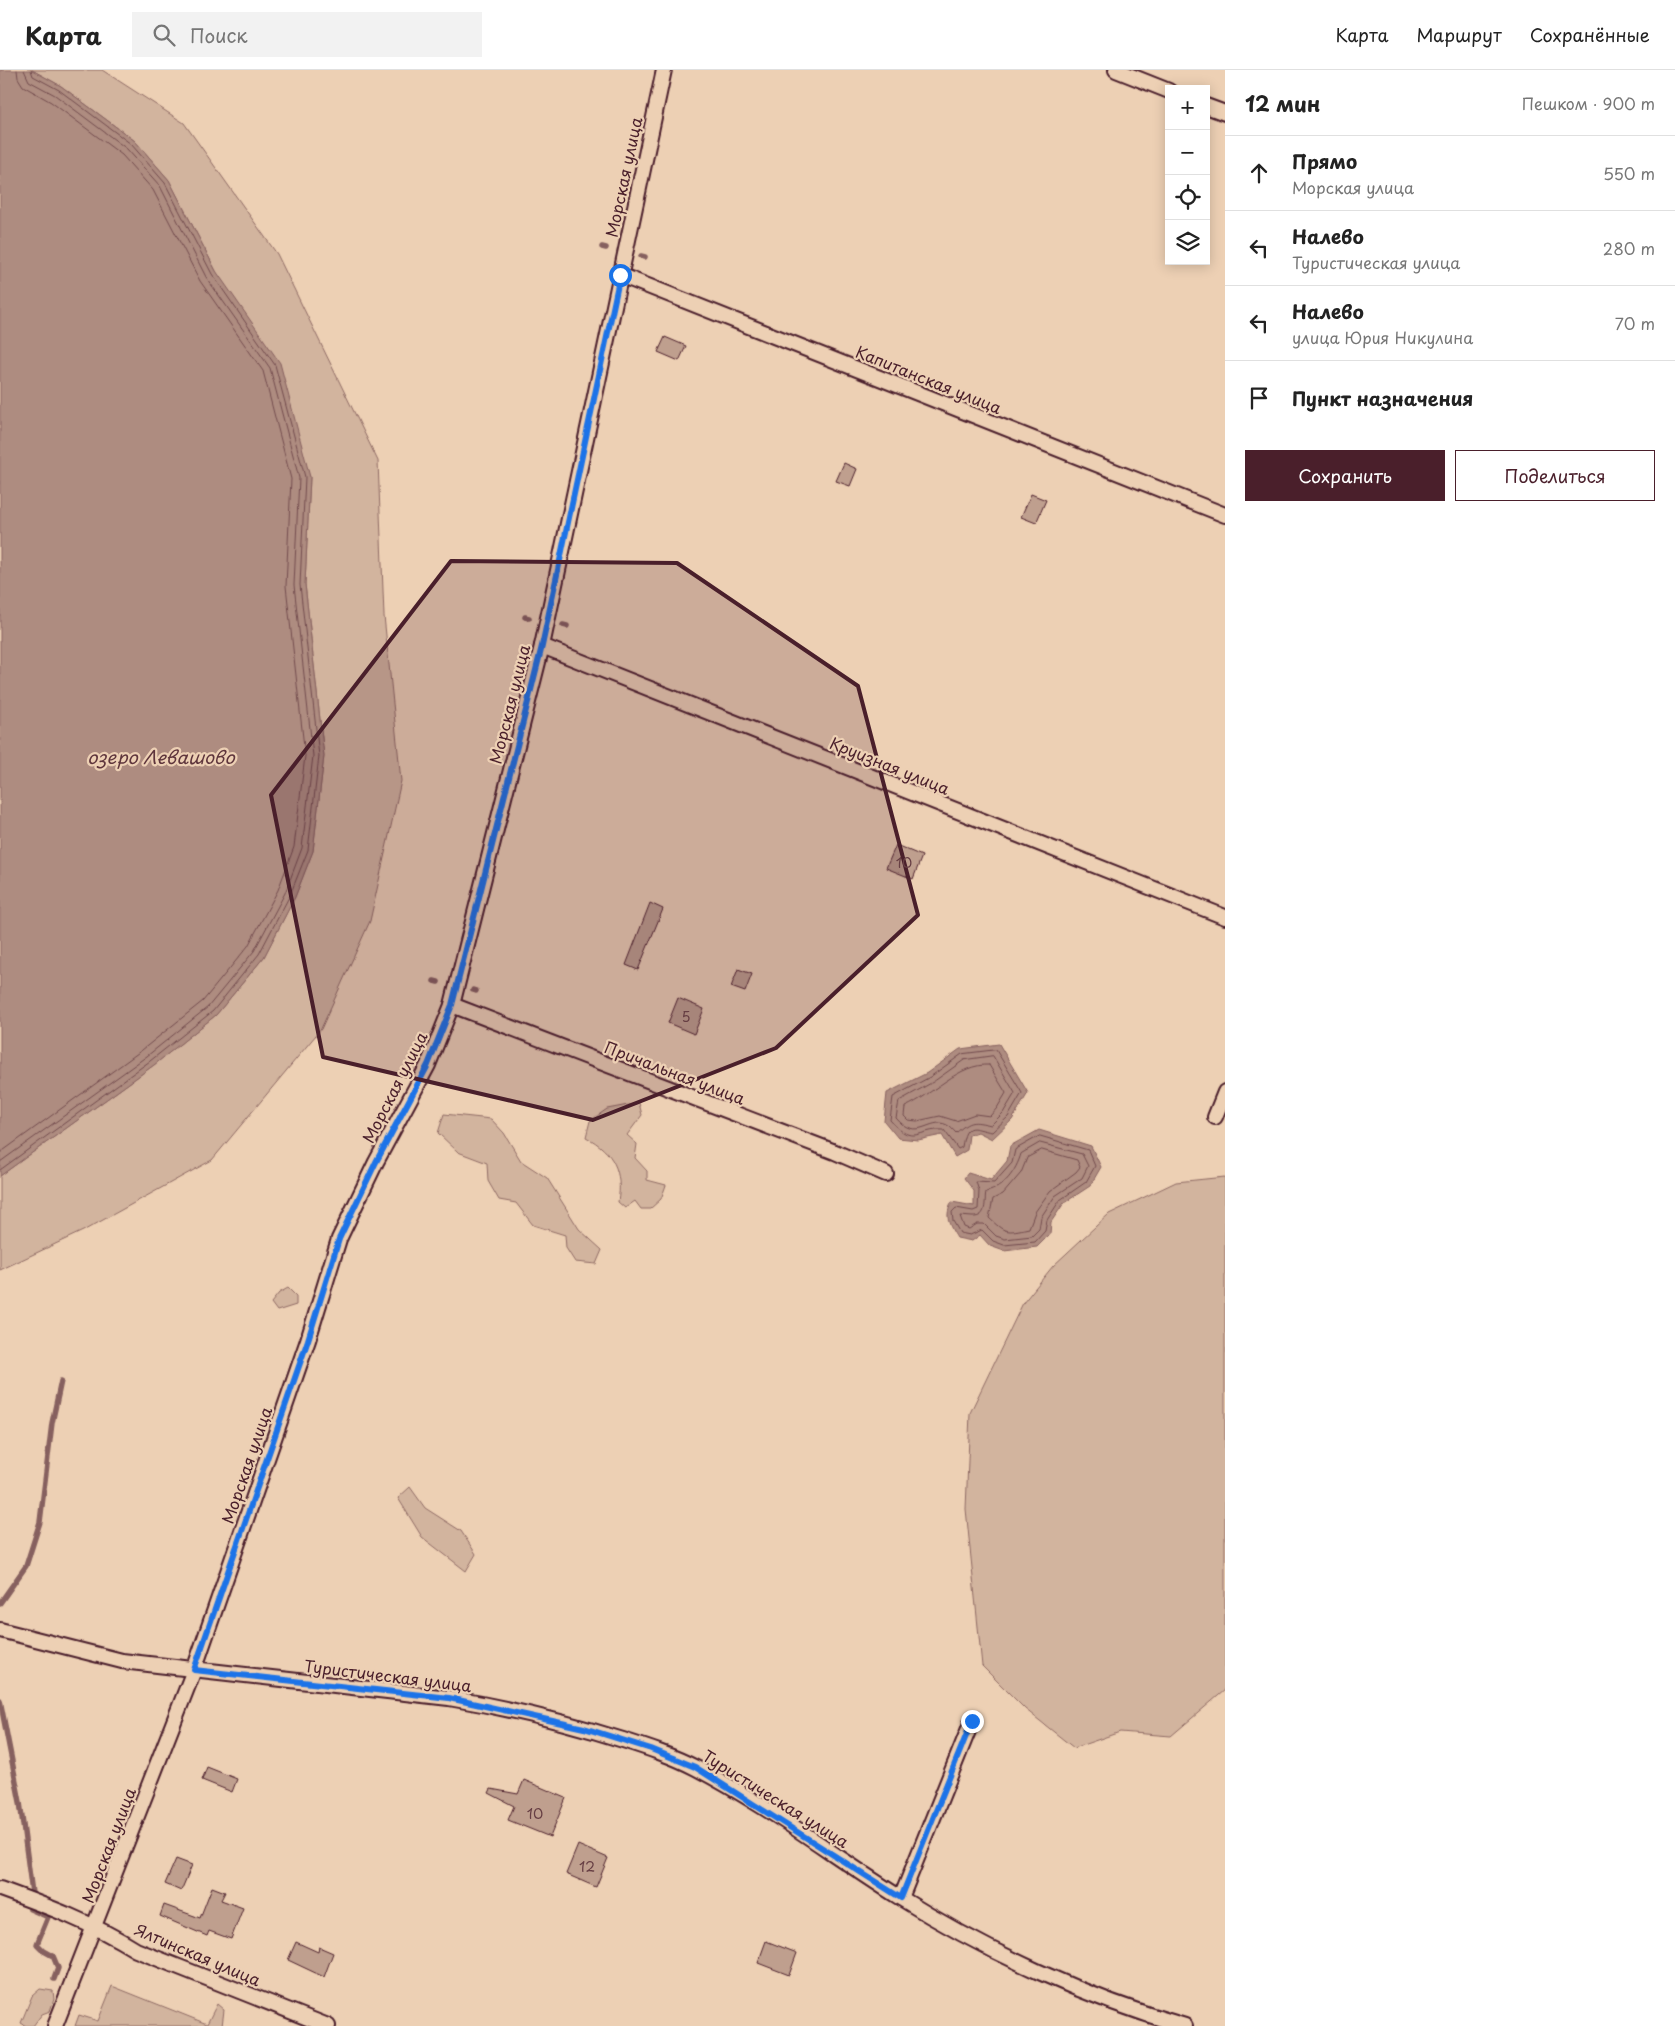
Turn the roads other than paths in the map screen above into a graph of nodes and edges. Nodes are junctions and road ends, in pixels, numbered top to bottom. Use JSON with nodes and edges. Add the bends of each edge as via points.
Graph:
{"nodes":[{"id":1,"x":664,"y":70,"type":"edge"},
{"id":2,"x":1116,"y":70,"type":"edge"},
{"id":3,"x":1165,"y":89,"type":"edge"},
{"id":4,"x":1210,"y":107,"type":"edge"},
{"id":5,"x":1225,"y":113,"type":"edge"},
{"id":6,"x":620,"y":275,"type":"junction"},
{"id":7,"x":1225,"y":515,"type":"edge"},
{"id":8,"x":542,"y":646,"type":"junction"},
{"id":9,"x":1225,"y":917,"type":"edge"},
{"id":10,"x":452,"y":1005,"type":"junction"},
{"id":11,"x":1225,"y":1092,"type":"edge"},
{"id":12,"x":1215,"y":1117,"type":"dead end"},
{"id":13,"x":886,"y":1174,"type":"dead end"},
{"id":14,"x":0,"y":1630,"type":"edge"},
{"id":15,"x":194,"y":1670,"type":"junction"},
{"id":16,"x":972,"y":1721,"type":"dead end"},
{"id":17,"x":0,"y":1889,"type":"edge"},
{"id":18,"x":901,"y":1898,"type":"junction"},
{"id":19,"x":95,"y":1926,"type":"junction"},
{"id":20,"x":55,"y":2026,"type":"edge"},
{"id":21,"x":328,"y":2026,"type":"edge"},
{"id":22,"x":1185,"y":2026,"type":"edge"}],
"edges":[{"from":1,"to":6,"type":"street","name":"Морская улица"},
{"from":2,"to":3,"type":"street"},
{"from":4,"to":5,"type":"street"},
{"from":6,"to":7,"type":"street","name":"Капитанская улица"},
{"from":6,"to":8,"type":"street","name":"Морская улица"},
{"from":8,"to":9,"type":"street","name":"Круизная улица"},
{"from":8,"to":10,"type":"street","name":"Морская улица"},
{"from":10,"to":13,"type":"street","name":"Причальная улица"},
{"from":10,"to":15,"type":"street","name":"Морская улица","via":[[428,1065],[339,1239],[308,1340]]},
{"from":11,"to":12,"type":"street"},
{"from":14,"to":15,"type":"street","name":"Туристическая улица","via":[[122,1661]]},
{"from":15,"to":18,"type":"street","name":"Туристическая улица","via":[[449,1698],[584,1728],[651,1749],[695,1767]]},
{"from":15,"to":19,"type":"street","name":"Морская улица"},
{"from":16,"to":18,"type":"street"},
{"from":17,"to":19,"type":"street","name":"Ялтинская улица"},
{"from":18,"to":22,"type":"street","name":"Туристическая улица","via":[[1024,1965],[1135,2012]]},
{"from":19,"to":20,"type":"street","name":"Морская улица"},
{"from":19,"to":21,"type":"street","name":"Ялтинская улица","via":[[136,1950]]}]}
